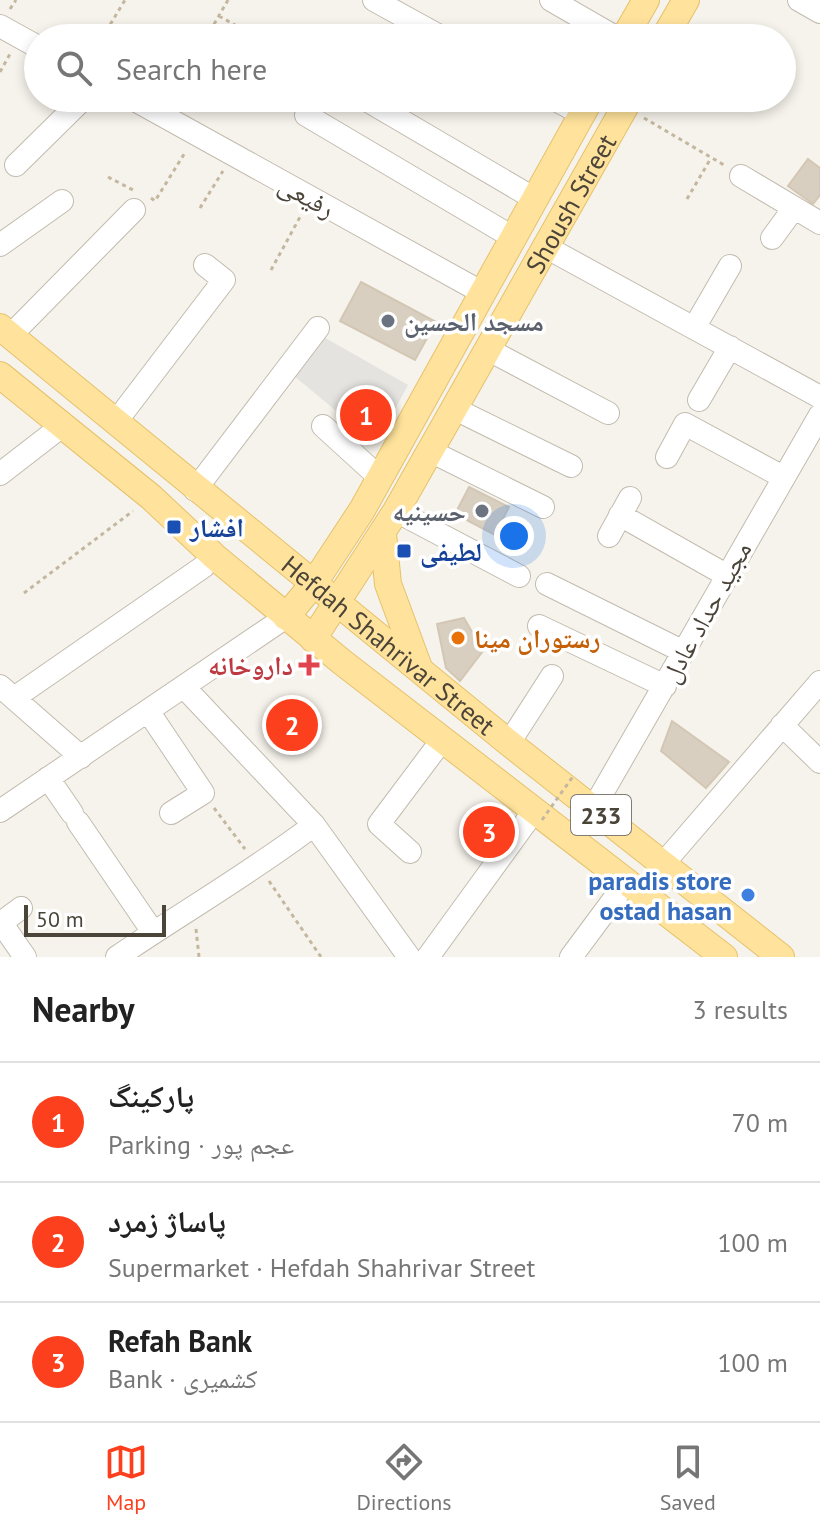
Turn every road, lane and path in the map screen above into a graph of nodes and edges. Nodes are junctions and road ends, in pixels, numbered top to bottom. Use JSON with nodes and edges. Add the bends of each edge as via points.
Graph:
{"nodes":[{"id":1,"x":125,"y":0,"type":"edge"},
{"id":2,"x":228,"y":0,"type":"edge"},
{"id":3,"x":374,"y":0,"type":"edge"},
{"id":4,"x":551,"y":0,"type":"edge"},
{"id":5,"x":646,"y":0,"type":"edge"},
{"id":6,"x":686,"y":0,"type":"edge"},
{"id":7,"x":799,"y":0,"type":"edge"},
{"id":8,"x":820,"y":12,"type":"edge"},
{"id":9,"x":219,"y":16,"type":"junction"},
{"id":10,"x":110,"y":24,"type":"edge"},
{"id":11,"x":214,"y":24,"type":"edge"},
{"id":12,"x":233,"y":24,"type":"edge"},
{"id":13,"x":418,"y":24,"type":"edge"},
{"id":14,"x":593,"y":24,"type":"edge"},
{"id":15,"x":632,"y":24,"type":"edge"},
{"id":16,"x":672,"y":24,"type":"edge"},
{"id":17,"x":0,"y":26,"type":"edge"},
{"id":18,"x":24,"y":39,"type":"edge"},
{"id":19,"x":70,"y":112,"type":"edge"},
{"id":20,"x":156,"y":112,"type":"edge"},
{"id":21,"x":387,"y":112,"type":"edge"},
{"id":22,"x":584,"y":112,"type":"edge"},
{"id":23,"x":622,"y":112,"type":"edge"},
{"id":24,"x":643,"y":112,"type":"edge"},
{"id":25,"x":306,"y":115,"type":"dead end"},
{"id":26,"x":196,"y":135,"type":"junction"},
{"id":27,"x":234,"y":155,"type":"junction"},
{"id":28,"x":711,"y":158,"type":"junction"},
{"id":29,"x":16,"y":165,"type":"dead end"},
{"id":30,"x":741,"y":176,"type":"joint"},
{"id":31,"x":108,"y":177,"type":"dead end"},
{"id":32,"x":310,"y":197,"type":"junction"},
{"id":33,"x":535,"y":199,"type":"junction"},
{"id":34,"x":687,"y":199,"type":"dead end"},
{"id":35,"x":62,"y":201,"type":"dead end"},
{"id":36,"x":200,"y":208,"type":"dead end"},
{"id":37,"x":794,"y":208,"type":"junction"},
{"id":38,"x":134,"y":210,"type":"dead end"},
{"id":39,"x":820,"y":223,"type":"edge"},
{"id":40,"x":514,"y":238,"type":"junction"},
{"id":41,"x":772,"y":238,"type":"dead end"},
{"id":42,"x":0,"y":245,"type":"edge"},
{"id":43,"x":544,"y":246,"type":"junction"},
{"id":44,"x":205,"y":265,"type":"dead end"},
{"id":45,"x":730,"y":266,"type":"dead end"},
{"id":46,"x":271,"y":270,"type":"dead end"},
{"id":47,"x":483,"y":293,"type":"junction"},
{"id":48,"x":318,"y":328,"type":"dead end"},
{"id":49,"x":694,"y":328,"type":"junction"},
{"id":50,"x":6,"y":331,"type":"edge"},
{"id":51,"x":730,"y":347,"type":"junction"},
{"id":52,"x":487,"y":349,"type":"junction"},
{"id":53,"x":0,"y":375,"type":"edge"},
{"id":54,"x":820,"y":397,"type":"edge"},
{"id":55,"x":699,"y":400,"type":"dead end"},
{"id":56,"x":453,"y":408,"type":"junction"},
{"id":57,"x":608,"y":413,"type":"dead end"},
{"id":58,"x":820,"y":415,"type":"edge"},
{"id":59,"x":115,"y":423,"type":"junction"},
{"id":60,"x":62,"y":426,"type":"junction"},
{"id":61,"x":323,"y":426,"type":"dead end"},
{"id":62,"x":430,"y":451,"type":"junction"},
{"id":63,"x":667,"y":457,"type":"dead end"},
{"id":64,"x":571,"y":466,"type":"dead end"},
{"id":65,"x":0,"y":474,"type":"edge"},
{"id":66,"x":783,"y":477,"type":"junction"},
{"id":67,"x":380,"y":478,"type":"junction"},
{"id":68,"x":195,"y":490,"type":"junction"},
{"id":69,"x":151,"y":497,"type":"junction"},
{"id":70,"x":543,"y":507,"type":"dead end"},
{"id":71,"x":396,"y":511,"type":"junction"},
{"id":72,"x":383,"y":534,"type":"junction"},
{"id":73,"x":609,"y":536,"type":"dead end"},
{"id":74,"x":203,"y":567,"type":"dead end"},
{"id":75,"x":726,"y":575,"type":"junction"},
{"id":76,"x":519,"y":576,"type":"dead end"},
{"id":77,"x":314,"y":583,"type":"junction"},
{"id":78,"x":547,"y":584,"type":"dead end"},
{"id":79,"x":24,"y":593,"type":"dead end"},
{"id":80,"x":340,"y":603,"type":"junction"},
{"id":81,"x":286,"y":617,"type":"junction"},
{"id":82,"x":539,"y":626,"type":"dead end"},
{"id":83,"x":313,"y":639,"type":"junction"},
{"id":84,"x":684,"y":652,"type":"junction"},
{"id":85,"x":421,"y":672,"type":"junction"},
{"id":86,"x":552,"y":676,"type":"dead end"},
{"id":87,"x":820,"y":682,"type":"edge"},
{"id":88,"x":665,"y":686,"type":"junction"},
{"id":89,"x":184,"y":687,"type":"junction"},
{"id":90,"x":7,"y":692,"type":"edge"},
{"id":91,"x":148,"y":711,"type":"junction"},
{"id":92,"x":782,"y":725,"type":"junction"},
{"id":93,"x":442,"y":740,"type":"junction"},
{"id":94,"x":509,"y":743,"type":"junction"},
{"id":95,"x":81,"y":757,"type":"junction"},
{"id":96,"x":820,"y":762,"type":"edge"},
{"id":97,"x":574,"y":775,"type":"dead end"},
{"id":98,"x":48,"y":778,"type":"junction"},
{"id":99,"x":203,"y":793,"type":"junction"},
{"id":100,"x":593,"y":809,"type":"junction"},
{"id":101,"x":0,"y":811,"type":"edge"},
{"id":102,"x":171,"y":813,"type":"dead end"},
{"id":103,"x":538,"y":815,"type":"junction"},
{"id":104,"x":314,"y":825,"type":"junction"},
{"id":105,"x":410,"y":852,"type":"dead end"},
{"id":106,"x":663,"y":864,"type":"junction"},
{"id":107,"x":259,"y":867,"type":"junction"},
{"id":108,"x":617,"y":895,"type":"dead end"},
{"id":109,"x":21,"y":908,"type":"dead end"},
{"id":110,"x":0,"y":922,"type":"edge"},
{"id":111,"x":143,"y":944,"type":"edge"},
{"id":112,"x":25,"y":957,"type":"edge"},
{"id":113,"x":117,"y":957,"type":"edge"},
{"id":114,"x":321,"y":957,"type":"edge"},
{"id":115,"x":409,"y":957,"type":"edge"},
{"id":116,"x":428,"y":957,"type":"edge"},
{"id":117,"x":571,"y":957,"type":"edge"},
{"id":118,"x":724,"y":957,"type":"edge"},
{"id":119,"x":781,"y":957,"type":"edge"}],
"edges":[{"from":1,"to":10,"type":"path"},
{"from":2,"to":9,"type":"path"},
{"from":3,"to":13,"type":"street"},
{"from":4,"to":14,"type":"street"},
{"from":5,"to":15,"type":"main road"},
{"from":6,"to":16,"type":"main road"},
{"from":7,"to":8,"type":"street"},
{"from":9,"to":11,"type":"path"},
{"from":9,"to":12,"type":"path"},
{"from":17,"to":18,"type":"street"},
{"from":19,"to":29,"type":"street"},
{"from":20,"to":26,"type":"street","name":"رفیعی"},
{"from":21,"to":33,"type":"street"},
{"from":22,"to":33,"type":"main road","name":"Shoush Street"},
{"from":23,"to":43,"type":"main road","name":"Shoush Street"},
{"from":24,"to":28,"type":"path"},
{"from":25,"to":40,"type":"street"},
{"from":26,"to":27,"type":"street","name":"رفیعی"},
{"from":26,"to":31,"type":"path","via":[[155,201]]},
{"from":27,"to":32,"type":"street","name":"رفیعی"},
{"from":27,"to":36,"type":"path"},
{"from":28,"to":30,"type":"path"},
{"from":28,"to":34,"type":"path"},
{"from":30,"to":37,"type":"street"},
{"from":32,"to":46,"type":"path"},
{"from":32,"to":47,"type":"street","name":"رفیعی"},
{"from":33,"to":40,"type":"main road","name":"Shoush Street"},
{"from":35,"to":42,"type":"street"},
{"from":37,"to":39,"type":"street"},
{"from":37,"to":41,"type":"street"},
{"from":38,"to":50,"type":"street"},
{"from":40,"to":47,"type":"main road","name":"Shoush Street"},
{"from":43,"to":49,"type":"street"},
{"from":43,"to":52,"type":"main road","name":"Shoush Street"},
{"from":44,"to":59,"type":"street","via":[[224,280]]},
{"from":45,"to":49,"type":"street"},
{"from":47,"to":67,"type":"main road","name":"Shoush Street"},
{"from":48,"to":68,"type":"street"},
{"from":49,"to":51,"type":"street"},
{"from":50,"to":59,"type":"main road","name":"Hefdah Shahrivar Street"},
{"from":51,"to":54,"type":"street"},
{"from":51,"to":55,"type":"street"},
{"from":52,"to":56,"type":"main road","name":"Shoush Street"},
{"from":52,"to":57,"type":"street"},
{"from":53,"to":60,"type":"main road","name":"Hefdah Shahrivar Street","number":"233"},
{"from":56,"to":62,"type":"main road","name":"Shoush Street"},
{"from":56,"to":64,"type":"street"},
{"from":58,"to":66,"type":"street","name":"مجید حداد عادل"},
{"from":59,"to":68,"type":"main road","name":"Hefdah Shahrivar Street"},
{"from":60,"to":65,"type":"street"},
{"from":60,"to":69,"type":"main road","name":"Hefdah Shahrivar Street","number":"233"},
{"from":61,"to":67,"type":"street"},
{"from":62,"to":70,"type":"street"},
{"from":62,"to":71,"type":"main road","name":"Shoush Street"},
{"from":63,"to":66,"type":"street","via":[[685,424]]},
{"from":66,"to":75,"type":"street","name":"مجید حداد عادل"},
{"from":67,"to":77,"type":"main road","name":"Shoush Street"},
{"from":68,"to":77,"type":"main road","name":"Hefdah Shahrivar Street"},
{"from":69,"to":79,"type":"path"},
{"from":69,"to":81,"type":"main road","name":"Hefdah Shahrivar Street","number":"233"},
{"from":71,"to":72,"type":"main road","name":"Shoush Street"},
{"from":71,"to":76,"type":"street"},
{"from":72,"to":80,"type":"main road","name":"Shoush Street"},
{"from":72,"to":85,"type":"main road","via":[[391,593]]},
{"from":73,"to":75,"type":"street","via":[[625,507]]},
{"from":74,"to":90,"type":"street"},
{"from":75,"to":84,"type":"street","name":"مجید حداد عادل"},
{"from":77,"to":80,"type":"main road","name":"Hefdah Shahrivar Street"},
{"from":77,"to":81,"type":"main road","name":"Shoush Street"},
{"from":78,"to":84,"type":"street"},
{"from":80,"to":83,"type":"main road","name":"Shoush Street"},
{"from":80,"to":85,"type":"main road","name":"Hefdah Shahrivar Street","number":"233"},
{"from":81,"to":83,"type":"main road","name":"Hefdah Shahrivar Street","number":"233"},
{"from":81,"to":89,"type":"street"},
{"from":82,"to":88,"type":"street"},
{"from":83,"to":93,"type":"main road","name":"Hefdah Shahrivar Street","number":"233"},
{"from":84,"to":88,"type":"street","name":"مجید حداد عادل"},
{"from":85,"to":94,"type":"main road","name":"Hefdah Shahrivar Street","number":"233"},
{"from":86,"to":94,"type":"street"},
{"from":87,"to":92,"type":"street"},
{"from":88,"to":100,"type":"street","name":"مجید حداد عادل"},
{"from":89,"to":91,"type":"street"},
{"from":89,"to":104,"type":"street"},
{"from":90,"to":95,"type":"street"},
{"from":91,"to":95,"type":"street"},
{"from":91,"to":99,"type":"street"},
{"from":92,"to":96,"type":"street"},
{"from":92,"to":106,"type":"street"},
{"from":93,"to":103,"type":"main road","name":"Hefdah Shahrivar Street","number":"233"},
{"from":93,"to":105,"type":"street","via":[[379,824]]},
{"from":94,"to":100,"type":"main road","name":"Hefdah Shahrivar Street","number":"233"},
{"from":95,"to":98,"type":"street"},
{"from":97,"to":103,"type":"path","bridge":true},
{"from":98,"to":101,"type":"street"},
{"from":98,"to":111,"type":"street"},
{"from":99,"to":102,"type":"street"},
{"from":99,"to":107,"type":"path"},
{"from":100,"to":106,"type":"main road","name":"Hefdah Shahrivar Street","number":"233"},
{"from":103,"to":116,"type":"street"},
{"from":103,"to":118,"type":"main road","name":"Hefdah Shahrivar Street","number":"233"},
{"from":104,"to":107,"type":"street"},
{"from":104,"to":115,"type":"street"},
{"from":106,"to":119,"type":"main road","name":"Hefdah Shahrivar Street","number":"233"},
{"from":107,"to":111,"type":"street"},
{"from":107,"to":114,"type":"path"},
{"from":108,"to":117,"type":"street"},
{"from":109,"to":110,"type":"street"},
{"from":110,"to":112,"type":"street"},
{"from":111,"to":113,"type":"street"}]}
